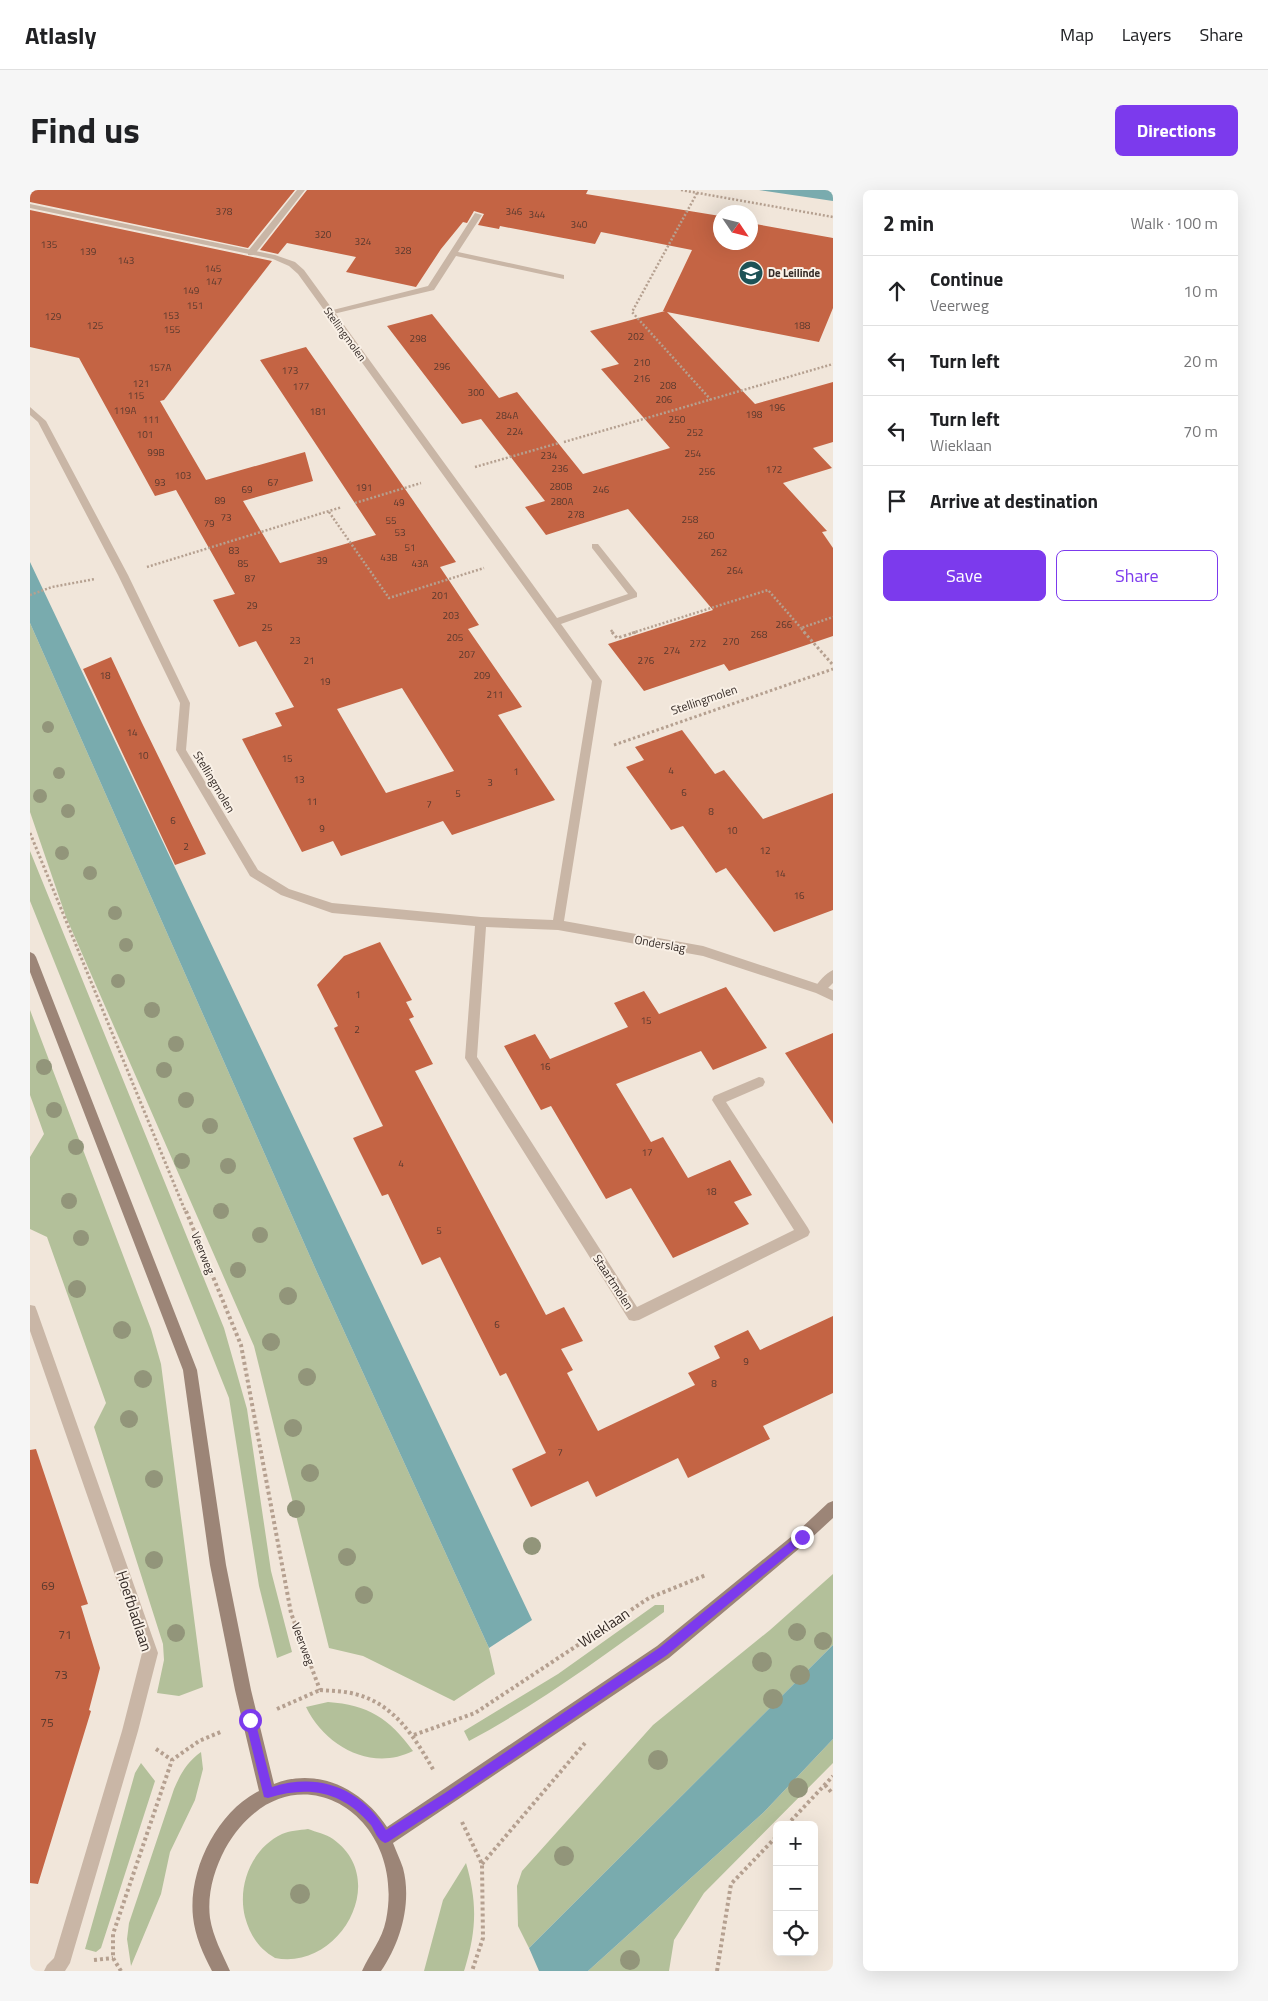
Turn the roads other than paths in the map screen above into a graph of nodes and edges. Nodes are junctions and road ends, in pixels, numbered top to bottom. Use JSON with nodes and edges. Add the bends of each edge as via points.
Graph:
{"nodes":[{"id":1,"x":301,"y":190,"type":"edge"},
{"id":2,"x":30,"y":206,"type":"edge"},
{"id":3,"x":478,"y":215,"type":"dead end"},
{"id":4,"x":251,"y":253,"type":"junction"},
{"id":5,"x":454,"y":253,"type":"junction"},
{"id":6,"x":561,"y":277,"type":"dead end"},
{"id":7,"x":329,"y":312,"type":"junction"},
{"id":8,"x":30,"y":410,"type":"edge"},
{"id":9,"x":595,"y":546,"type":"dead end"},
{"id":10,"x":555,"y":622,"type":"junction"},
{"id":11,"x":481,"y":922,"type":"junction"},
{"id":12,"x":558,"y":925,"type":"junction"},
{"id":13,"x":30,"y":957,"type":"edge"},
{"id":14,"x":833,"y":975,"type":"edge"},
{"id":15,"x":820,"y":989,"type":"junction"},
{"id":16,"x":833,"y":996,"type":"edge"},
{"id":17,"x":760,"y":1082,"type":"dead end"},
{"id":18,"x":30,"y":1311,"type":"edge"},
{"id":19,"x":833,"y":1508,"type":"edge"},
{"id":20,"x":268,"y":1793,"type":"junction"},
{"id":21,"x":385,"y":1838,"type":"junction"},
{"id":22,"x":372,"y":1970,"type":"edge"},
{"id":23,"x":54,"y":1971,"type":"edge"},
{"id":24,"x":221,"y":1971,"type":"edge"}],
"edges":[{"from":1,"to":4,"type":"street"},
{"from":2,"to":4,"type":"street","name":"Stellingmolen"},
{"from":3,"to":5,"type":"street"},
{"from":4,"to":7,"type":"street","name":"Stellingmolen","via":[[292,264]]},
{"from":5,"to":6,"type":"street"},
{"from":5,"to":7,"type":"street","via":[[431,288]]},
{"from":7,"to":10,"type":"street","name":"Stellingmolen"},
{"from":8,"to":11,"type":"street","name":"Stellingmolen","via":[[42,421],[123,575],[185,703],[180,750],[254,873],[285,892],[332,908]]},
{"from":9,"to":10,"type":"street","via":[[634,595]]},
{"from":10,"to":12,"type":"street","name":"Stellingmolen","via":[[597,682]]},
{"from":11,"to":12,"type":"street","name":"Onderslag"},
{"from":11,"to":17,"type":"street","name":"Staartmolen","via":[[471,1058],[634,1315],[803,1232],[718,1100]]},
{"from":12,"to":15,"type":"street","name":"Onderslag","via":[[703,951]]},
{"from":13,"to":20,"type":"street","via":[[190,1370],[218,1565]]},
{"from":14,"to":15,"type":"street"},
{"from":15,"to":16,"type":"street","name":"Onderslag"},
{"from":18,"to":23,"type":"street","name":"Hoefbladlaan","via":[[150,1653],[61,1963]]},
{"from":19,"to":21,"type":"street","via":[[663,1652]]},
{"from":20,"to":21,"type":"street","via":[[302,1786],[334,1791],[363,1809]]},
{"from":20,"to":24,"type":"street","via":[[230,1823],[206,1869],[203,1923],[210,1949]]},
{"from":21,"to":22,"type":"street","via":[[396,1874],[398,1894],[391,1934]]}]}
